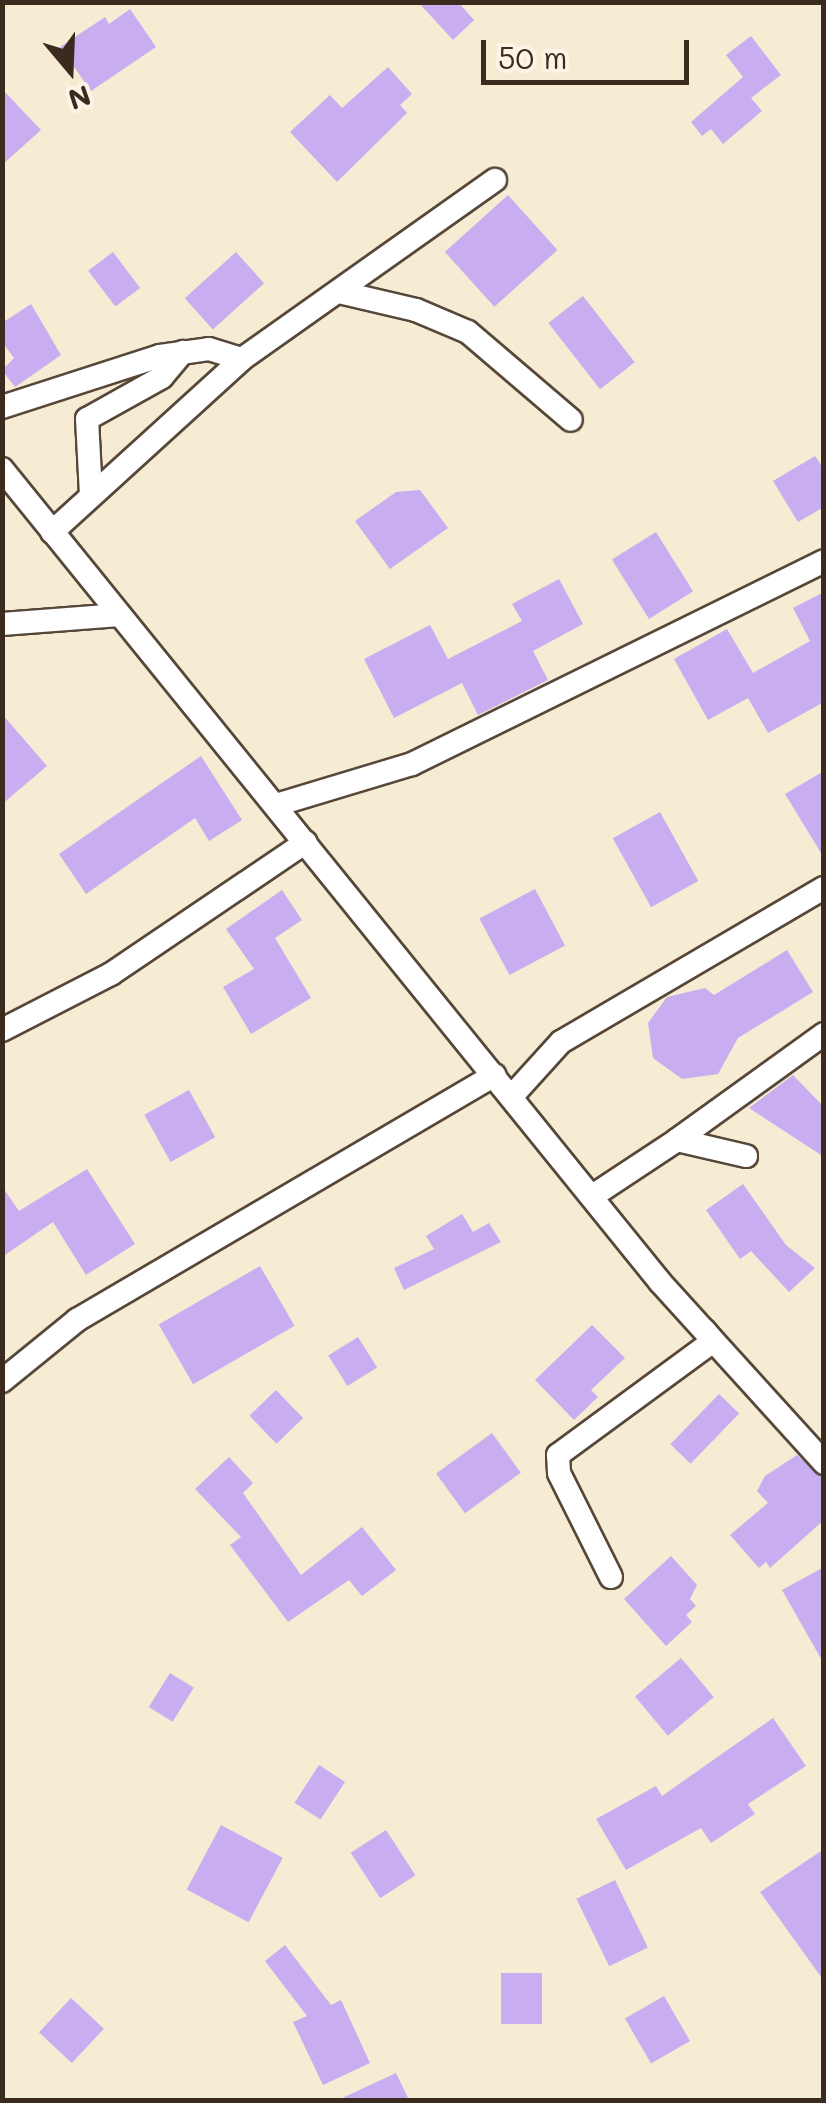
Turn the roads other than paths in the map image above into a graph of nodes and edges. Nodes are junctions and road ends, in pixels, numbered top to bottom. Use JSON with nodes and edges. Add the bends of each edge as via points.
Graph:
{"nodes":[{"id":1,"x":495,"y":180,"type":"dead end"},
{"id":2,"x":339,"y":292,"type":"junction"},
{"id":3,"x":183,"y":352,"type":"junction"},
{"id":4,"x":242,"y":359,"type":"junction"},
{"id":5,"x":2,"y":407,"type":"edge"},
{"id":6,"x":571,"y":420,"type":"dead end"},
{"id":7,"x":2,"y":469,"type":"edge"},
{"id":8,"x":92,"y":495,"type":"junction"},
{"id":9,"x":52,"y":532,"type":"junction"},
{"id":10,"x":824,"y":562,"type":"edge"},
{"id":11,"x":120,"y":615,"type":"junction"},
{"id":12,"x":2,"y":624,"type":"edge"},
{"id":13,"x":276,"y":805,"type":"junction"},
{"id":14,"x":306,"y":842,"type":"junction"},
{"id":15,"x":824,"y":888,"type":"edge"},
{"id":16,"x":2,"y":1030,"type":"edge"},
{"id":17,"x":824,"y":1034,"type":"edge"},
{"id":18,"x":494,"y":1075,"type":"junction"},
{"id":19,"x":512,"y":1096,"type":"junction"},
{"id":20,"x":677,"y":1140,"type":"junction"},
{"id":21,"x":746,"y":1156,"type":"dead end"},
{"id":22,"x":594,"y":1194,"type":"junction"},
{"id":23,"x":661,"y":1283,"type":"junction"},
{"id":24,"x":2,"y":1382,"type":"edge"},
{"id":25,"x":824,"y":1463,"type":"edge"},
{"id":26,"x":612,"y":1576,"type":"dead end"}],
"edges":[{"from":1,"to":2,"type":"street"},
{"from":2,"to":4,"type":"street"},
{"from":2,"to":6,"type":"street","via":[[416,310],[468,332]]},
{"from":3,"to":4,"type":"street","via":[[209,349]]},
{"from":3,"to":5,"type":"street","via":[[86,376]]},
{"from":3,"to":8,"type":"street","via":[[162,377],[87,419]]},
{"from":4,"to":8,"type":"street"},
{"from":7,"to":9,"type":"street"},
{"from":8,"to":9,"type":"street"},
{"from":9,"to":11,"type":"street"},
{"from":10,"to":13,"type":"street","via":[[412,764]]},
{"from":11,"to":12,"type":"street"},
{"from":11,"to":13,"type":"street"},
{"from":13,"to":14,"type":"street"},
{"from":14,"to":16,"type":"street","via":[[111,974]]},
{"from":14,"to":18,"type":"street"},
{"from":15,"to":19,"type":"street","via":[[561,1042]]},
{"from":17,"to":20,"type":"street"},
{"from":18,"to":19,"type":"street"},
{"from":18,"to":24,"type":"street","via":[[77,1320]]},
{"from":19,"to":22,"type":"street"},
{"from":20,"to":21,"type":"street"},
{"from":20,"to":22,"type":"street"},
{"from":22,"to":23,"type":"street"},
{"from":23,"to":25,"type":"street"},
{"from":23,"to":26,"type":"street","via":[[713,1340],[574,1438],[556,1462]]}]}
